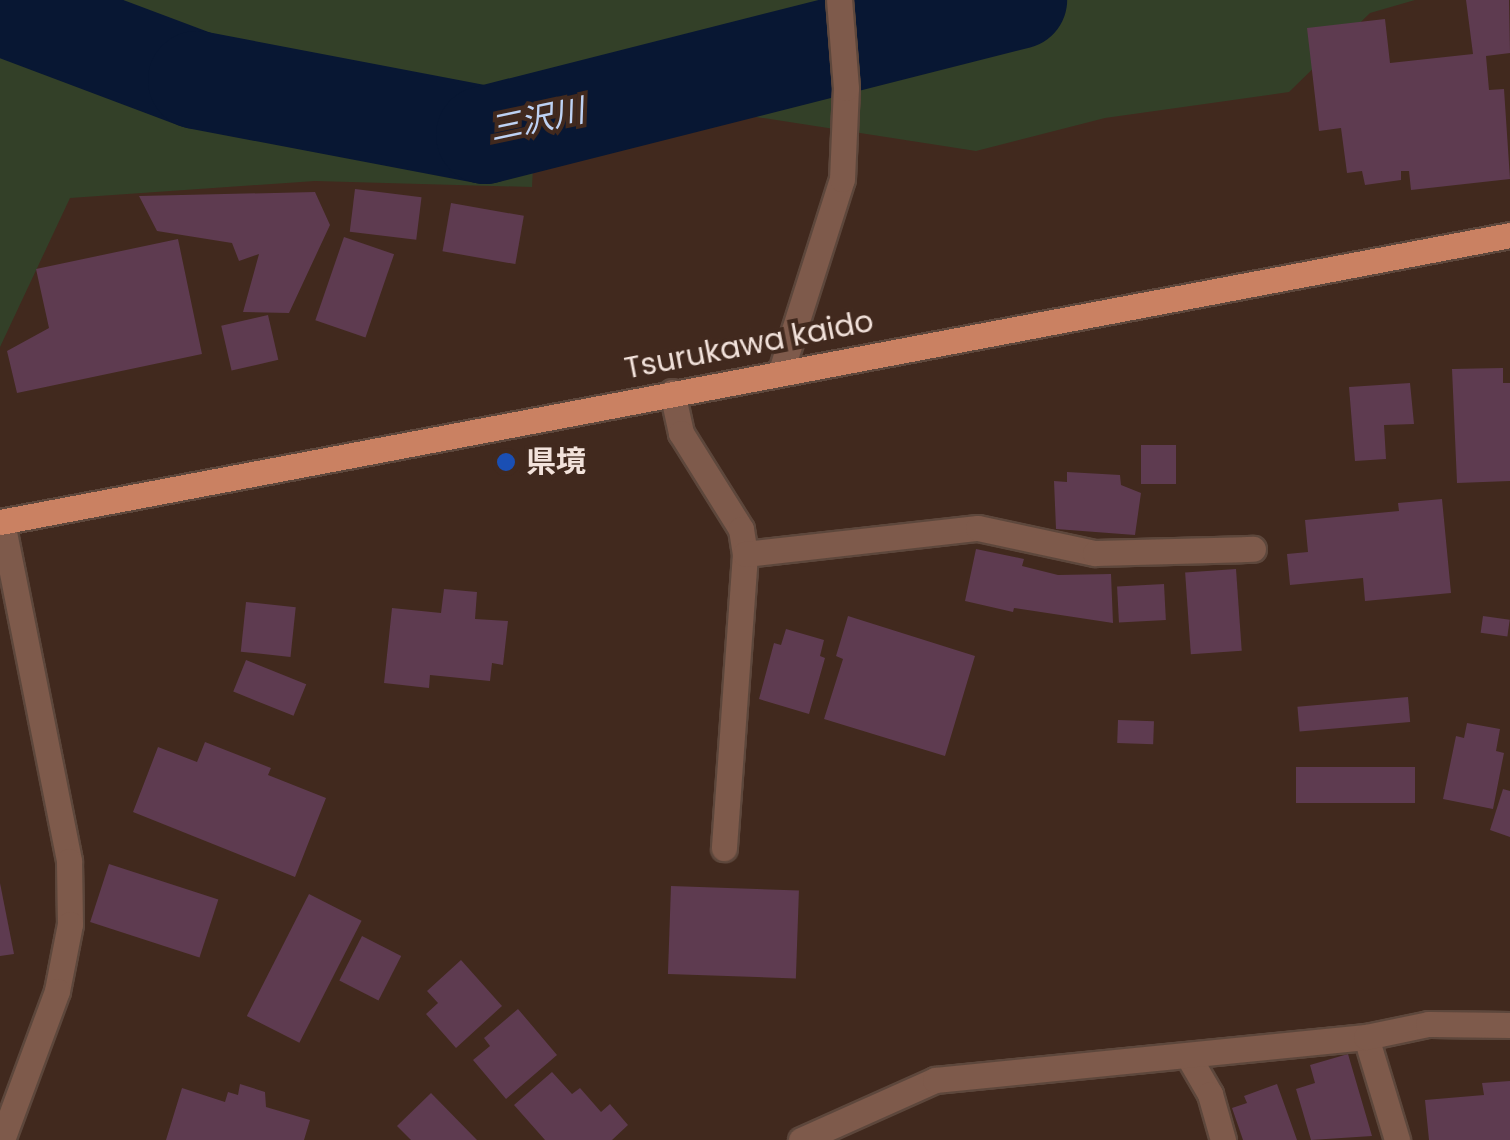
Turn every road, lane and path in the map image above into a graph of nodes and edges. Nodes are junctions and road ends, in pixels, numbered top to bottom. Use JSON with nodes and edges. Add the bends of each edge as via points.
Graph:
{"nodes":[{"id":1,"x":839,"y":12,"type":"edge"},
{"id":2,"x":1510,"y":235,"type":"edge"},
{"id":3,"x":781,"y":371,"type":"junction"},
{"id":4,"x":672,"y":392,"type":"junction"},
{"id":5,"x":1,"y":522,"type":"edge"},
{"id":6,"x":1253,"y":549,"type":"dead end"},
{"id":7,"x":746,"y":554,"type":"junction"},
{"id":8,"x":724,"y":848,"type":"dead end"},
{"id":9,"x":1510,"y":1025,"type":"edge"},
{"id":10,"x":1366,"y":1038,"type":"junction"},
{"id":11,"x":1188,"y":1056,"type":"junction"},
{"id":12,"x":2,"y":1140,"type":"edge"},
{"id":13,"x":801,"y":1140,"type":"edge"},
{"id":14,"x":1223,"y":1140,"type":"edge"},
{"id":15,"x":1396,"y":1140,"type":"edge"}],
"edges":[{"from":1,"to":3,"type":"street","via":[[846,88],[842,179]]},
{"from":2,"to":3,"type":"main road","name":"Tsurukawa kaido"},
{"from":3,"to":4,"type":"main road","name":"Tsurukawa kaido"},
{"from":4,"to":5,"type":"main road","name":"Tsurukawa kaido"},
{"from":4,"to":7,"type":"street","via":[[680,433],[741,529]]},
{"from":5,"to":12,"type":"street","via":[[68,861],[70,924],[57,991]]},
{"from":6,"to":7,"type":"street","via":[[1096,553],[978,528]]},
{"from":7,"to":8,"type":"street"},
{"from":9,"to":10,"type":"street","via":[[1428,1024]]},
{"from":10,"to":11,"type":"street"},
{"from":10,"to":15,"type":"street"},
{"from":11,"to":13,"type":"street","via":[[934,1080]]},
{"from":11,"to":14,"type":"street","via":[[1210,1094]]}]}
